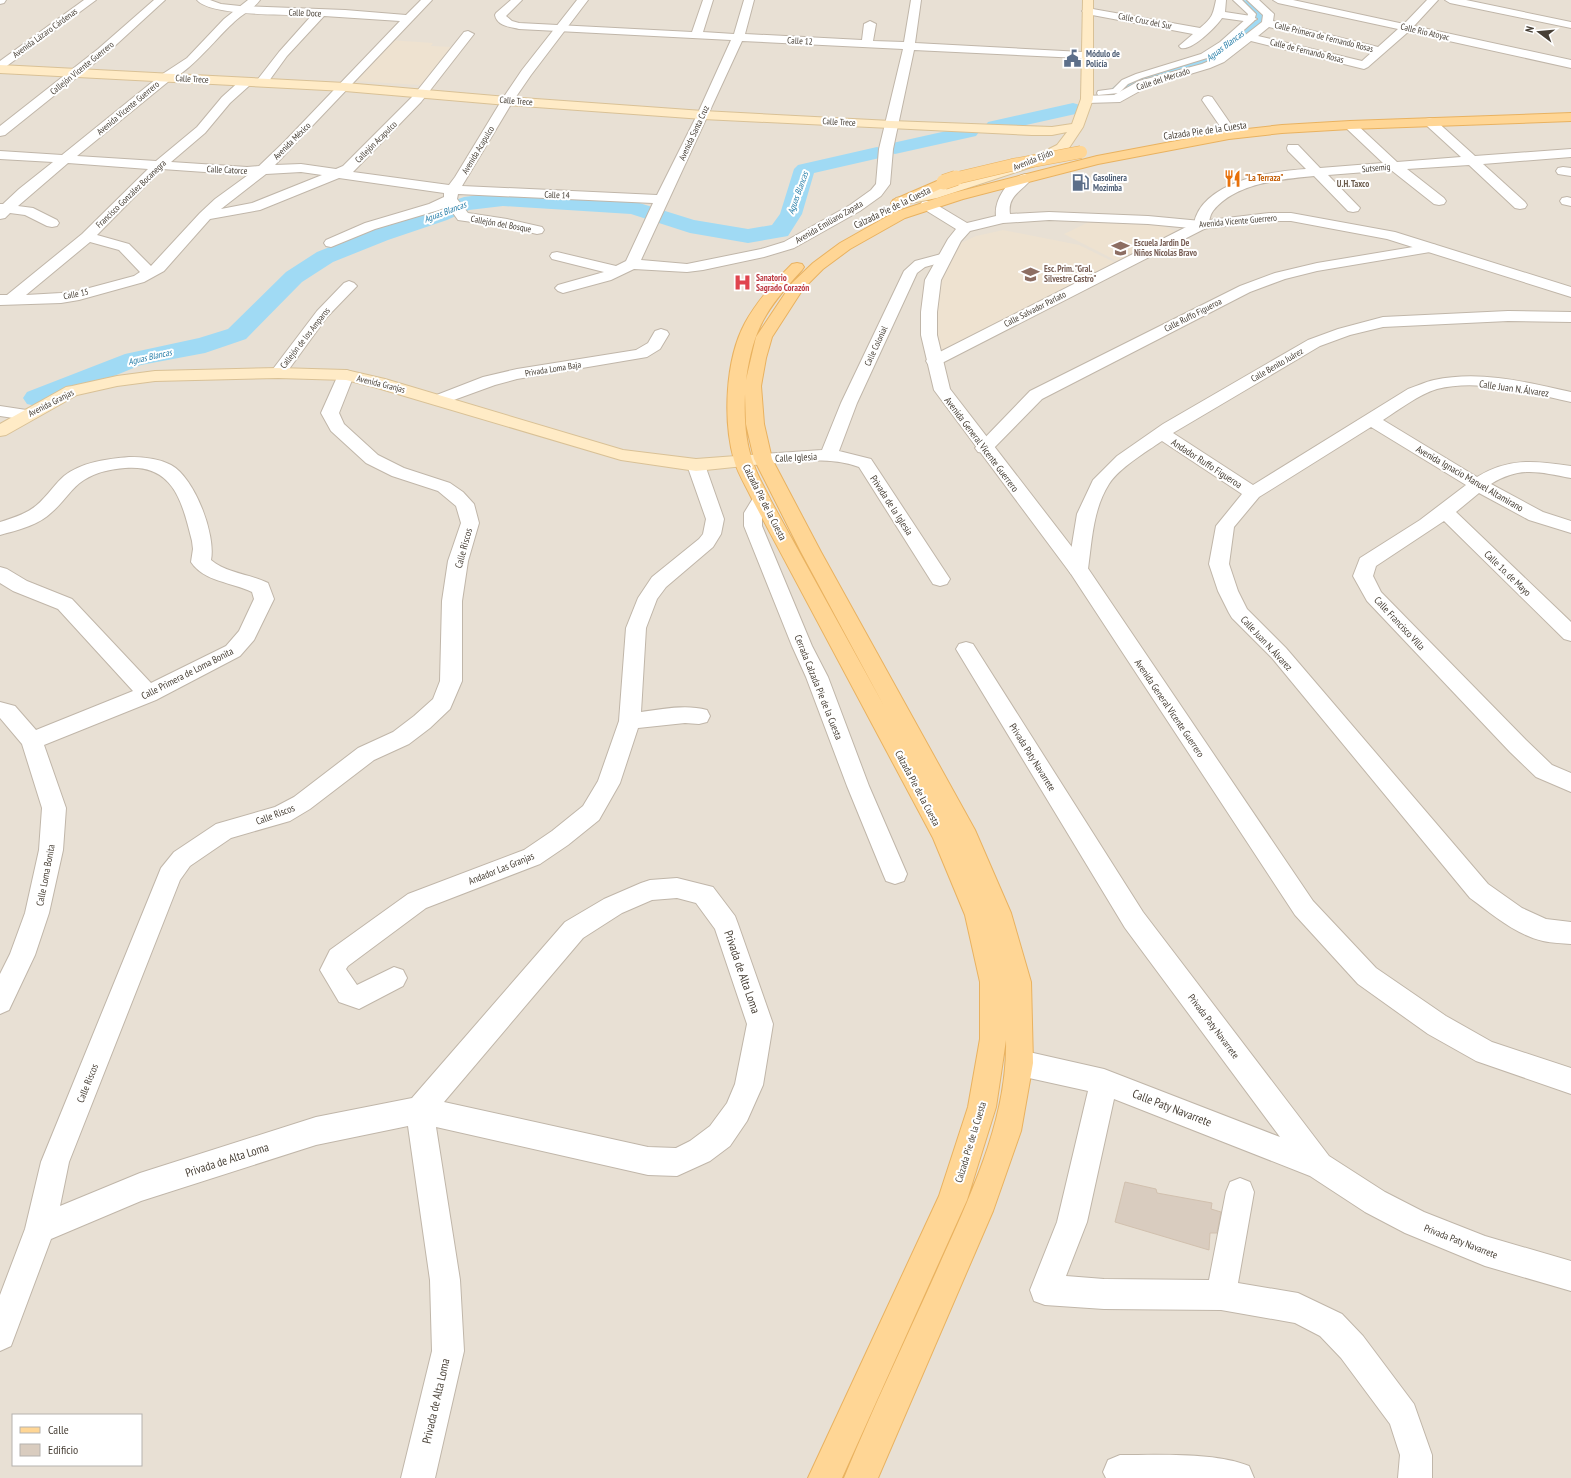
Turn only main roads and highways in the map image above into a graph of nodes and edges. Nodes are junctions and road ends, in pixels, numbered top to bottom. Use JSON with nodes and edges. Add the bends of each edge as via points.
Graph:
{"nodes":[{"id":1,"x":1100,"y":0,"type":"edge"},
{"id":2,"x":1088,"y":6,"type":"edge"},
{"id":3,"x":1100,"y":27,"type":"dead end"},
{"id":4,"x":1101,"y":42,"type":"dead end"},
{"id":5,"x":0,"y":69,"type":"edge"},
{"id":6,"x":1571,"y":110,"type":"edge"},
{"id":7,"x":1095,"y":114,"type":"dead end"},
{"id":8,"x":1571,"y":117,"type":"edge"},
{"id":9,"x":1083,"y":128,"type":"junction"},
{"id":10,"x":1032,"y":131,"type":"junction"},
{"id":11,"x":1062,"y":148,"type":"junction"},
{"id":12,"x":1084,"y":152,"type":"junction"},
{"id":13,"x":1097,"y":160,"type":"junction"},
{"id":14,"x":901,"y":201,"type":"junction"},
{"id":15,"x":926,"y":205,"type":"junction"},
{"id":16,"x":0,"y":431,"type":"edge"},
{"id":17,"x":753,"y":460,"type":"junction"},
{"id":18,"x":825,"y":1478,"type":"edge"},
{"id":19,"x":861,"y":1478,"type":"edge"}],
"edges":[{"from":1,"to":3,"type":"main road"},
{"from":2,"to":9,"type":"main road","name":"Avenida Ejido","via":[[1087,99]]},
{"from":4,"to":7,"type":"main road","via":[[1101,96]]},
{"from":5,"to":10,"type":"main road","name":"Calle Trece","via":[[345,87],[703,114]]},
{"from":6,"to":12,"type":"main road","name":"Calzada Pie de la Cuesta","via":[[1306,120],[1226,126]]},
{"from":8,"to":13,"type":"main road","name":"Calzada Pie de la Cuesta","via":[[1282,129],[1228,135]]},
{"from":9,"to":10,"type":"main road","name":"Calle Trece"},
{"from":9,"to":11,"type":"main road","name":"Avenida Ejido"},
{"from":9,"to":15,"type":"main road","name":"Avenida Ejido","via":[[1076,149],[1046,166],[939,198]]},
{"from":10,"to":11,"type":"main road","name":"Calle Trece","via":[[1054,140]]},
{"from":11,"to":14,"type":"main road","name":"Avenida Ejido","via":[[1029,163],[932,195]]},
{"from":12,"to":13,"type":"main road"},
{"from":12,"to":14,"type":"main road","name":"Calzada Pie de la Cuesta","bridge":true,"via":[[979,171],[944,182]]},
{"from":13,"to":15,"type":"main road","name":"Calzada Pie de la Cuesta"},
{"from":14,"to":17,"type":"main road","name":"Calzada Pie de la Cuesta","via":[[859,222],[806,259],[780,284],[748,333],[737,391],[736,415]]},
{"from":15,"to":17,"type":"main road","name":"Calzada Pie de la Cuesta","via":[[900,215],[845,246],[797,286],[764,337],[758,358],[753,386]]},
{"from":16,"to":17,"type":"main road","name":"Avenida Granjas","via":[[72,391],[117,381],[156,376],[278,373],[346,375],[440,400],[621,455],[696,465]]},
{"from":17,"to":18,"type":"main road","name":"Calzada Pie de la Cuesta","via":[[761,499],[944,836],[977,915],[993,982],[993,1039],[982,1107],[952,1200]]},
{"from":17,"to":19,"type":"main road","name":"Calzada Pie de la Cuesta","via":[[811,552],[963,830],[999,913],[1018,982],[1020,1063],[1007,1131],[978,1211]]}]}
